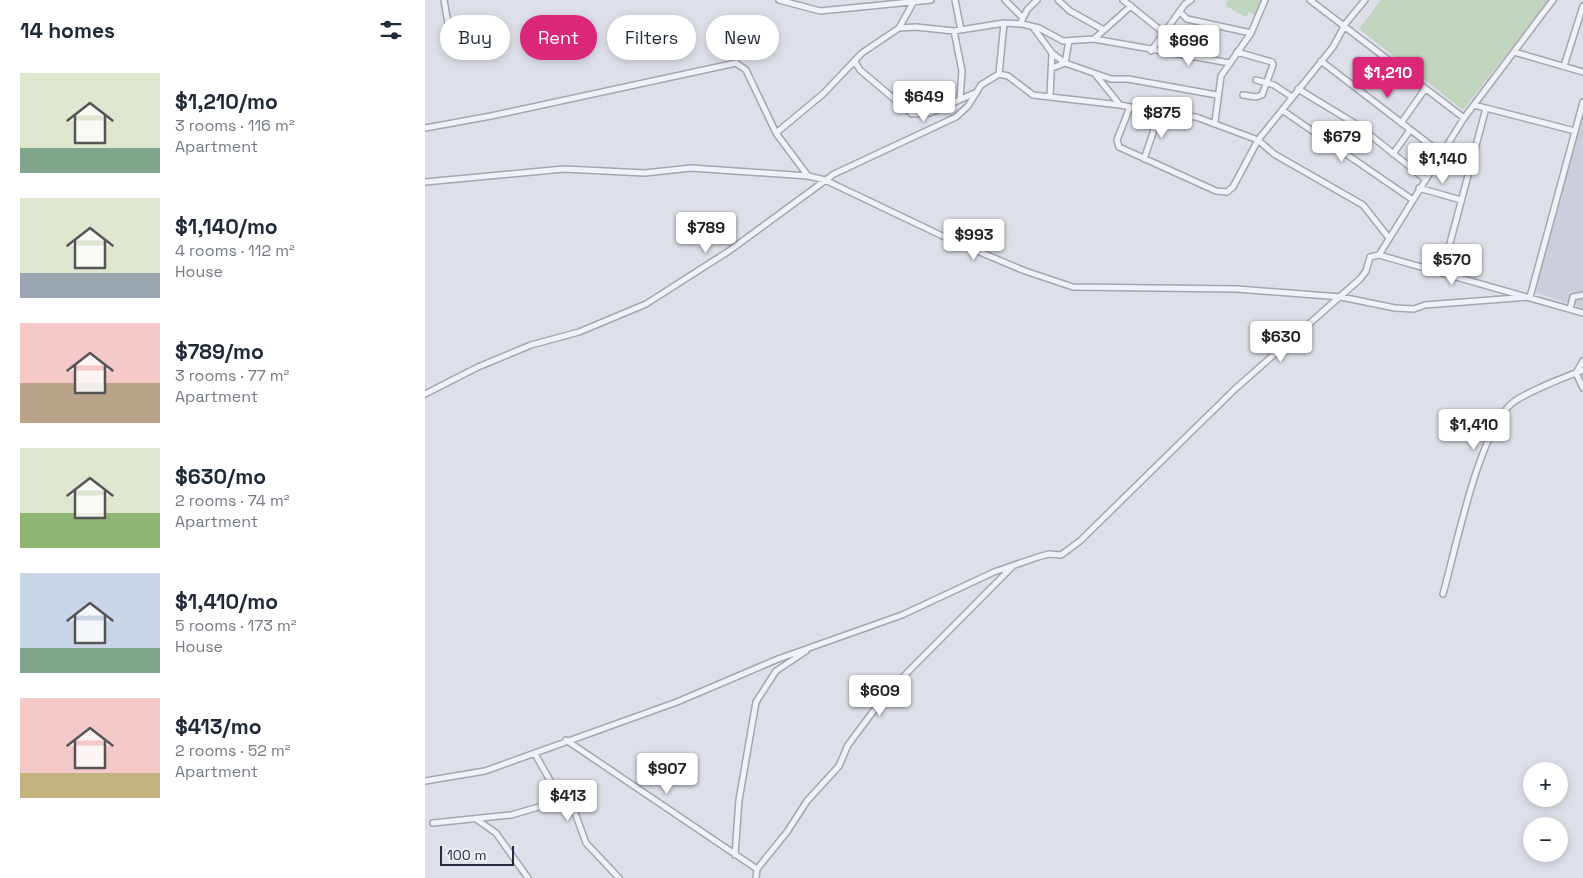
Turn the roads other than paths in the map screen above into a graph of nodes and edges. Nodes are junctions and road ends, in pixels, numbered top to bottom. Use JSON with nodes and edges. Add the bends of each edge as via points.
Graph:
{"nodes":[{"id":1,"x":445,"y":0,"type":"edge"},
{"id":2,"x":779,"y":0,"type":"edge"},
{"id":3,"x":931,"y":0,"type":"edge"},
{"id":4,"x":955,"y":0,"type":"edge"},
{"id":5,"x":1005,"y":0,"type":"edge"},
{"id":6,"x":1037,"y":0,"type":"edge"},
{"id":7,"x":1058,"y":0,"type":"edge"},
{"id":8,"x":1123,"y":0,"type":"edge"},
{"id":9,"x":1191,"y":0,"type":"edge"},
{"id":10,"x":1265,"y":0,"type":"edge"},
{"id":11,"x":1310,"y":0,"type":"edge"},
{"id":12,"x":1322,"y":0,"type":"edge"},
{"id":13,"x":1365,"y":0,"type":"edge"},
{"id":14,"x":1553,"y":0,"type":"edge"},
{"id":15,"x":913,"y":3,"type":"junction"},
{"id":16,"x":1131,"y":6,"type":"junction"},
{"id":17,"x":1583,"y":6,"type":"edge"},
{"id":18,"x":1317,"y":7,"type":"junction"},
{"id":19,"x":1180,"y":12,"type":"junction"},
{"id":20,"x":447,"y":15,"type":"edge"},
{"id":21,"x":1022,"y":17,"type":"junction"},
{"id":22,"x":1004,"y":23,"type":"junction"},
{"id":23,"x":1020,"y":24,"type":"junction"},
{"id":24,"x":1033,"y":26,"type":"junction"},
{"id":25,"x":1343,"y":27,"type":"junction"},
{"id":26,"x":899,"y":28,"type":"junction"},
{"id":27,"x":961,"y":30,"type":"junction"},
{"id":28,"x":1104,"y":30,"type":"junction"},
{"id":29,"x":954,"y":31,"type":"junction"},
{"id":30,"x":1251,"y":32,"type":"junction"},
{"id":31,"x":1575,"y":32,"type":"junction"},
{"id":32,"x":1164,"y":33,"type":"junction"},
{"id":33,"x":1583,"y":35,"type":"edge"},
{"id":34,"x":1094,"y":40,"type":"junction"},
{"id":35,"x":1069,"y":41,"type":"junction"},
{"id":36,"x":1151,"y":51,"type":"junction"},
{"id":37,"x":1237,"y":52,"type":"junction"},
{"id":38,"x":1514,"y":52,"type":"junction"},
{"id":39,"x":1052,"y":53,"type":"junction"},
{"id":40,"x":1321,"y":61,"type":"junction"},
{"id":41,"x":855,"y":62,"type":"junction"},
{"id":42,"x":1065,"y":63,"type":"junction"},
{"id":43,"x":1230,"y":63,"type":"junction"},
{"id":44,"x":1564,"y":66,"type":"junction"},
{"id":45,"x":1052,"y":68,"type":"junction"},
{"id":46,"x":1583,"y":72,"type":"edge"},
{"id":47,"x":999,"y":74,"type":"junction"},
{"id":48,"x":1095,"y":74,"type":"junction"},
{"id":49,"x":1256,"y":80,"type":"dead end"},
{"id":50,"x":1267,"y":82,"type":"junction"},
{"id":51,"x":1298,"y":89,"type":"junction"},
{"id":52,"x":1425,"y":89,"type":"junction"},
{"id":53,"x":978,"y":92,"type":"junction"},
{"id":54,"x":1217,"y":95,"type":"junction"},
{"id":55,"x":1243,"y":95,"type":"dead end"},
{"id":56,"x":1050,"y":96,"type":"junction"},
{"id":57,"x":1292,"y":97,"type":"junction"},
{"id":58,"x":960,"y":98,"type":"junction"},
{"id":59,"x":1583,"y":102,"type":"edge"},
{"id":60,"x":1120,"y":105,"type":"junction"},
{"id":61,"x":1474,"y":105,"type":"junction"},
{"id":62,"x":1130,"y":107,"type":"junction"},
{"id":63,"x":1486,"y":108,"type":"junction"},
{"id":64,"x":1282,"y":110,"type":"junction"},
{"id":65,"x":1155,"y":112,"type":"junction"},
{"id":66,"x":1464,"y":118,"type":"junction"},
{"id":67,"x":1215,"y":122,"type":"junction"},
{"id":68,"x":1401,"y":122,"type":"junction"},
{"id":69,"x":425,"y":128,"type":"edge"},
{"id":70,"x":1410,"y":130,"type":"junction"},
{"id":71,"x":1575,"y":131,"type":"junction"},
{"id":72,"x":776,"y":133,"type":"junction"},
{"id":73,"x":1258,"y":140,"type":"junction"},
{"id":74,"x":1393,"y":154,"type":"junction"},
{"id":75,"x":1442,"y":154,"type":"junction"},
{"id":76,"x":1144,"y":158,"type":"junction"},
{"id":77,"x":807,"y":176,"type":"junction"},
{"id":78,"x":1425,"y":179,"type":"junction"},
{"id":79,"x":825,"y":180,"type":"junction"},
{"id":80,"x":425,"y":182,"type":"edge"},
{"id":81,"x":1419,"y":188,"type":"junction"},
{"id":82,"x":1413,"y":200,"type":"junction"},
{"id":83,"x":1461,"y":200,"type":"junction"},
{"id":84,"x":1389,"y":238,"type":"junction"},
{"id":85,"x":1379,"y":255,"type":"junction"},
{"id":86,"x":1442,"y":273,"type":"junction"},
{"id":87,"x":1583,"y":295,"type":"edge"},
{"id":88,"x":1530,"y":296,"type":"junction"},
{"id":89,"x":1341,"y":297,"type":"junction"},
{"id":90,"x":1570,"y":309,"type":"junction"},
{"id":91,"x":1583,"y":313,"type":"edge"},
{"id":92,"x":1583,"y":361,"type":"edge"},
{"id":93,"x":1583,"y":370,"type":"edge"},
{"id":94,"x":1576,"y":373,"type":"junction"},
{"id":95,"x":1583,"y":388,"type":"edge"},
{"id":96,"x":425,"y":394,"type":"edge"},
{"id":97,"x":1012,"y":567,"type":"junction"},
{"id":98,"x":1443,"y":594,"type":"dead end"},
{"id":99,"x":813,"y":647,"type":"junction"},
{"id":100,"x":566,"y":740,"type":"junction"},
{"id":101,"x":535,"y":754,"type":"junction"},
{"id":102,"x":425,"y":782,"type":"edge"},
{"id":103,"x":563,"y":800,"type":"junction"},
{"id":104,"x":473,"y":818,"type":"junction"},
{"id":105,"x":433,"y":823,"type":"dead end"},
{"id":106,"x":735,"y":855,"type":"junction"},
{"id":107,"x":757,"y":869,"type":"junction"},
{"id":108,"x":528,"y":878,"type":"edge"},
{"id":109,"x":619,"y":878,"type":"edge"},
{"id":110,"x":756,"y":878,"type":"edge"}],
"edges":[{"from":1,"to":20,"type":"street"},
{"from":2,"to":15,"type":"street","via":[[820,11]]},
{"from":3,"to":15,"type":"street"},
{"from":4,"to":27,"type":"street"},
{"from":5,"to":21,"type":"street"},
{"from":6,"to":21,"type":"street"},
{"from":7,"to":28,"type":"street"},
{"from":8,"to":16,"type":"street"},
{"from":9,"to":19,"type":"street"},
{"from":10,"to":30,"type":"street"},
{"from":11,"to":18,"type":"street"},
{"from":12,"to":18,"type":"street"},
{"from":13,"to":25,"type":"street"},
{"from":14,"to":38,"type":"street"},
{"from":15,"to":26,"type":"street"},
{"from":16,"to":28,"type":"street"},
{"from":16,"to":32,"type":"street"},
{"from":17,"to":31,"type":"street"},
{"from":18,"to":25,"type":"street"},
{"from":19,"to":30,"type":"street","via":[[1187,19]]},
{"from":19,"to":32,"type":"street"},
{"from":21,"to":23,"type":"street"},
{"from":22,"to":23,"type":"street"},
{"from":22,"to":27,"type":"street"},
{"from":22,"to":47,"type":"street"},
{"from":23,"to":24,"type":"street"},
{"from":24,"to":35,"type":"street","via":[[1053,38]]},
{"from":24,"to":39,"type":"street"},
{"from":25,"to":40,"type":"street"},
{"from":25,"to":52,"type":"street"},
{"from":26,"to":29,"type":"street"},
{"from":26,"to":41,"type":"street","via":[[862,53]]},
{"from":27,"to":29,"type":"street"},
{"from":28,"to":34,"type":"street"},
{"from":29,"to":58,"type":"street","via":[[962,71]]},
{"from":30,"to":37,"type":"street"},
{"from":31,"to":33,"type":"street"},
{"from":31,"to":44,"type":"street"},
{"from":32,"to":36,"type":"street"},
{"from":34,"to":35,"type":"street"},
{"from":34,"to":36,"type":"street"},
{"from":35,"to":42,"type":"street"},
{"from":36,"to":43,"type":"street"},
{"from":37,"to":43,"type":"street"},
{"from":37,"to":50,"type":"street","via":[[1272,62]]},
{"from":38,"to":44,"type":"street"},
{"from":38,"to":61,"type":"street"},
{"from":39,"to":42,"type":"street"},
{"from":39,"to":45,"type":"street"},
{"from":40,"to":51,"type":"street"},
{"from":40,"to":68,"type":"street"},
{"from":41,"to":58,"type":"street","via":[[860,70],[912,114],[930,113]]},
{"from":41,"to":72,"type":"street"},
{"from":42,"to":45,"type":"street"},
{"from":42,"to":48,"type":"street"},
{"from":43,"to":54,"type":"street","via":[[1221,76]]},
{"from":44,"to":46,"type":"street"},
{"from":45,"to":56,"type":"street"},
{"from":47,"to":53,"type":"street","via":[[981,86]]},
{"from":47,"to":56,"type":"street","via":[[1008,76],[1033,95]]},
{"from":48,"to":54,"type":"street"},
{"from":48,"to":60,"type":"street"},
{"from":49,"to":50,"type":"street"},
{"from":50,"to":55,"type":"street","via":[[1261,96]]},
{"from":50,"to":57,"type":"street"},
{"from":51,"to":57,"type":"street"},
{"from":51,"to":74,"type":"street","via":[[1335,110]]},
{"from":52,"to":66,"type":"street"},
{"from":52,"to":68,"type":"street"},
{"from":53,"to":58,"type":"street"},
{"from":53,"to":79,"type":"street","via":[[949,122],[890,146]]},
{"from":54,"to":67,"type":"street"},
{"from":56,"to":60,"type":"street"},
{"from":57,"to":64,"type":"street"},
{"from":59,"to":71,"type":"street"},
{"from":60,"to":62,"type":"street"},
{"from":61,"to":63,"type":"street"},
{"from":61,"to":66,"type":"street"},
{"from":62,"to":65,"type":"street"},
{"from":62,"to":76,"type":"street","via":[[1117,144]]},
{"from":63,"to":71,"type":"street"},
{"from":63,"to":83,"type":"street"},
{"from":64,"to":73,"type":"street"},
{"from":64,"to":82,"type":"street"},
{"from":65,"to":67,"type":"street"},
{"from":65,"to":76,"type":"street","via":[[1153,133]]},
{"from":66,"to":75,"type":"street"},
{"from":67,"to":73,"type":"street"},
{"from":68,"to":70,"type":"street"},
{"from":69,"to":72,"type":"street","via":[[736,63],[745,70]]},
{"from":70,"to":74,"type":"street"},
{"from":70,"to":75,"type":"street"},
{"from":71,"to":88,"type":"street"},
{"from":72,"to":77,"type":"street"},
{"from":73,"to":76,"type":"street","via":[[1233,187],[1223,193]]},
{"from":73,"to":84,"type":"street","via":[[1274,154],[1363,205]]},
{"from":74,"to":78,"type":"street"},
{"from":75,"to":78,"type":"street"},
{"from":77,"to":79,"type":"street"},
{"from":77,"to":80,"type":"street","via":[[691,168],[645,173],[565,169]]},
{"from":78,"to":81,"type":"street"},
{"from":79,"to":89,"type":"street","via":[[951,240],[1073,287],[1237,289]]},
{"from":79,"to":96,"type":"street","via":[[729,251],[646,304],[579,332],[531,345]]},
{"from":81,"to":82,"type":"street"},
{"from":81,"to":83,"type":"street"},
{"from":82,"to":84,"type":"street"},
{"from":83,"to":86,"type":"street"},
{"from":84,"to":85,"type":"street"},
{"from":85,"to":86,"type":"street"},
{"from":85,"to":89,"type":"street","via":[[1370,257],[1366,271]]},
{"from":86,"to":88,"type":"street"},
{"from":87,"to":90,"type":"street","via":[[1573,297]]},
{"from":88,"to":89,"type":"street","via":[[1425,305],[1414,309]]},
{"from":88,"to":90,"type":"street"},
{"from":89,"to":97,"type":"street","via":[[1235,389],[1080,541],[1061,555],[1049,554]]},
{"from":90,"to":91,"type":"street"},
{"from":92,"to":94,"type":"street"},
{"from":93,"to":94,"type":"street"},
{"from":94,"to":95,"type":"street"},
{"from":94,"to":98,"type":"street","via":[[1511,404],[1494,426],[1476,474]]},
{"from":97,"to":99,"type":"street","via":[[994,572],[902,615]]},
{"from":97,"to":107,"type":"street","via":[[887,693],[848,745],[839,766],[807,801]]},
{"from":99,"to":100,"type":"street","via":[[677,702]]},
{"from":99,"to":106,"type":"street","via":[[776,671],[756,702],[739,800]]},
{"from":100,"to":101,"type":"street"},
{"from":100,"to":106,"type":"street"},
{"from":101,"to":102,"type":"street","via":[[485,771]]},
{"from":101,"to":103,"type":"street"},
{"from":103,"to":104,"type":"street","via":[[511,815]]},
{"from":103,"to":109,"type":"street","via":[[574,810],[586,842]]},
{"from":104,"to":105,"type":"street"},
{"from":104,"to":108,"type":"street","via":[[495,833]]},
{"from":106,"to":107,"type":"street"},
{"from":107,"to":110,"type":"street"}]}
